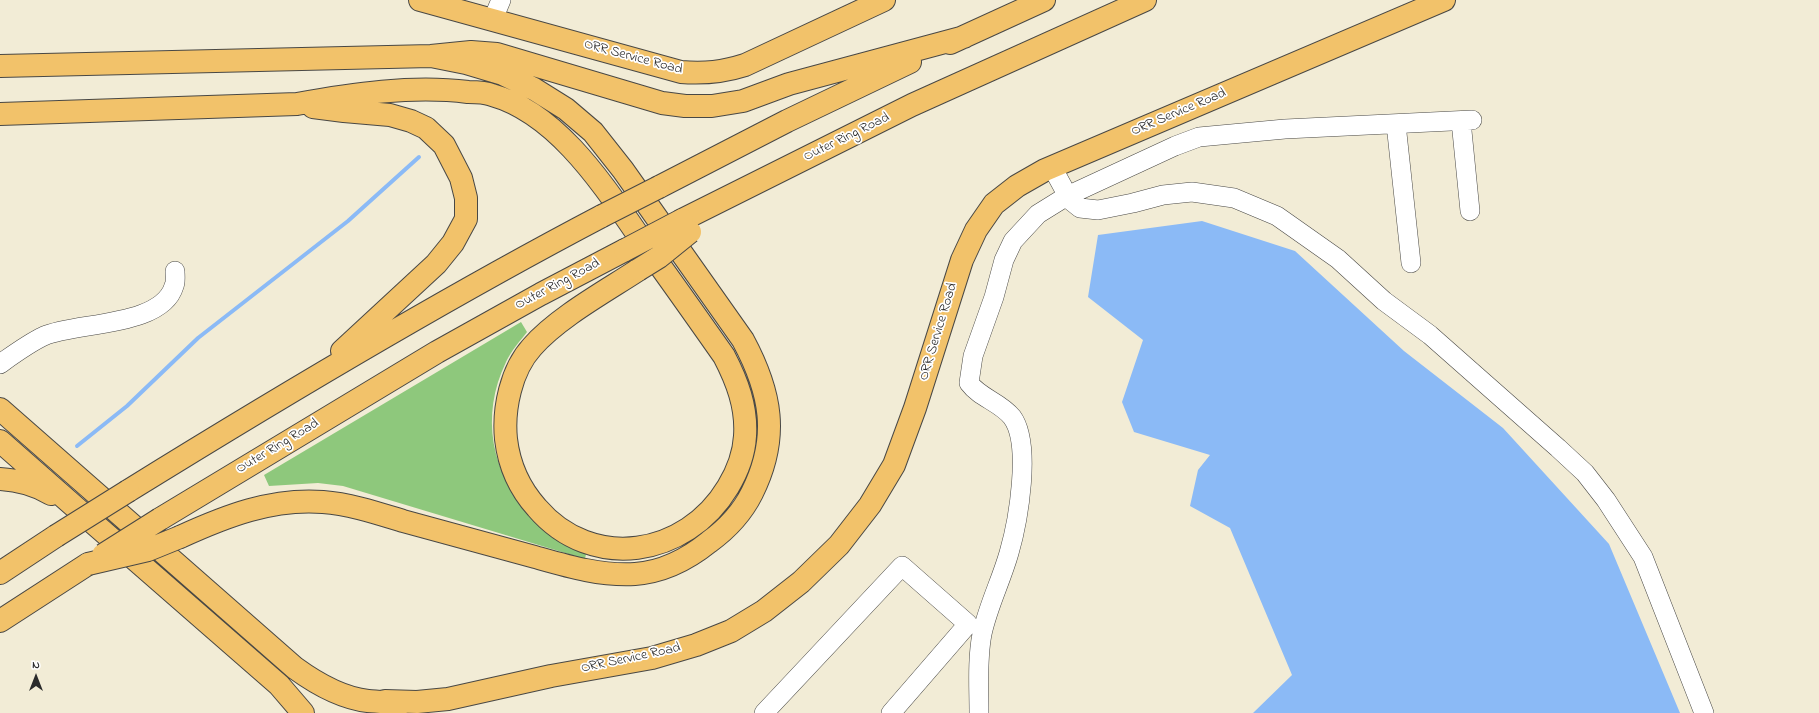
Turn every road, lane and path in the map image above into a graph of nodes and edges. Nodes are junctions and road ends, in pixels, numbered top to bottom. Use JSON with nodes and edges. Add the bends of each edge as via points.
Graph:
{"nodes":[{"id":1,"x":420,"y":0,"type":"edge"},
{"id":2,"x":884,"y":0,"type":"edge"},
{"id":3,"x":1044,"y":0,"type":"edge"},
{"id":4,"x":1144,"y":0,"type":"edge"},
{"id":5,"x":1444,"y":0,"type":"edge"},
{"id":6,"x":497,"y":10,"type":"edge"},
{"id":7,"x":964,"y":37,"type":"junction"},
{"id":8,"x":431,"y":56,"type":"junction"},
{"id":9,"x":1,"y":66,"type":"edge"},
{"id":10,"x":297,"y":104,"type":"junction"},
{"id":11,"x":2,"y":113,"type":"edge"},
{"id":12,"x":1396,"y":124,"type":"junction"},
{"id":13,"x":1052,"y":167,"type":"junction"},
{"id":14,"x":1067,"y":196,"type":"junction"},
{"id":15,"x":1470,"y":211,"type":"dead end"},
{"id":16,"x":686,"y":226,"type":"junction"},
{"id":17,"x":1411,"y":263,"type":"dead end"},
{"id":18,"x":175,"y":271,"type":"dead end"},
{"id":19,"x":0,"y":364,"type":"edge"},
{"id":20,"x":312,"y":380,"type":"junction"},
{"id":21,"x":0,"y":409,"type":"edge"},
{"id":22,"x":0,"y":441,"type":"edge"},
{"id":23,"x":0,"y":478,"type":"edge"},
{"id":24,"x":83,"y":514,"type":"junction"},
{"id":25,"x":88,"y":564,"type":"junction"},
{"id":26,"x":0,"y":573,"type":"edge"},
{"id":27,"x":0,"y":621,"type":"edge"},
{"id":28,"x":479,"y":691,"type":"junction"},
{"id":29,"x":376,"y":701,"type":"junction"},
{"id":30,"x":303,"y":713,"type":"edge"},
{"id":31,"x":339,"y":713,"type":"edge"},
{"id":32,"x":412,"y":713,"type":"edge"},
{"id":33,"x":446,"y":713,"type":"edge"},
{"id":34,"x":764,"y":713,"type":"edge"},
{"id":35,"x":891,"y":713,"type":"edge"},
{"id":36,"x":979,"y":713,"type":"edge"},
{"id":37,"x":1704,"y":713,"type":"edge"}],
"edges":[{"from":1,"to":6,"type":"main road","name":"ORR Service Road"},
{"from":2,"to":6,"type":"main road","name":"ORR Service Road","via":[[746,64],[704,74],[681,72]]},
{"from":3,"to":7,"type":"main road"},
{"from":4,"to":16,"type":"main road","name":"Outer Ring Road","via":[[912,105],[719,201]]},
{"from":5,"to":13,"type":"main road","name":"ORR Service Road"},
{"from":7,"to":8,"type":"main road","via":[[789,84],[743,101],[712,106],[685,106],[633,96],[497,54],[471,52]]},
{"from":7,"to":20,"type":"main road","bridge":true,"via":[[793,119],[602,216],[450,298]]},
{"from":8,"to":9,"type":"main road"},
{"from":8,"to":25,"type":"main road","bridge":true,"via":[[503,74],[534,89],[566,109],[592,132],[623,170],[743,340],[755,362],[764,388],[768,438],[765,459],[750,498],[721,533],[701,549],[681,562],[659,570],[636,574],[573,568],[361,509],[323,502],[276,504],[250,510],[148,550]]},
{"from":10,"to":11,"type":"main road"},
{"from":10,"to":16,"type":"main road","bridge":true,"via":[[345,95],[446,89],[492,94],[534,115],[577,152],[599,180],[724,356],[742,398],[745,438],[741,459],[722,497],[709,513],[692,527],[673,538],[650,546],[628,549],[582,542],[543,516],[527,497],[515,475],[507,452],[505,430],[512,383],[521,362],[532,347],[575,311],[638,270],[664,253]]},
{"from":10,"to":20,"type":"main road","via":[[390,115],[426,128],[444,145],[461,178],[466,198],[466,219],[436,264]]},
{"from":12,"to":14,"type":"street","via":[[1285,129],[1199,137]]},
{"from":12,"to":15,"type":"street","via":[[1467,121]]},
{"from":12,"to":17,"type":"street"},
{"from":13,"to":14,"type":"street"},
{"from":13,"to":28,"type":"main road","name":"ORR Service Road","via":[[1017,186],[994,204],[976,230],[962,260],[894,465],[870,505],[839,545],[801,582],[757,615],[696,645],[652,658]]},
{"from":14,"to":36,"type":"street","via":[[1038,214],[1013,241],[1004,260],[973,356],[969,383],[1012,417],[1021,446],[1022,466],[1020,493],[1009,553],[983,633],[979,657]]},
{"from":14,"to":37,"type":"street","via":[[1080,208],[1098,210],[1162,195],[1192,192],[1234,198],[1278,216],[1338,259],[1384,301],[1430,335],[1585,473],[1643,557]]},
{"from":16,"to":25,"type":"main road","name":"Outer Ring Road","bridge":true,"via":[[625,250],[547,290],[437,352]]},
{"from":18,"to":19,"type":"street","via":[[175,285],[171,294],[150,311],[122,320],[44,336]]},
{"from":20,"to":26,"type":"main road","bridge":true,"via":[[128,491]]},
{"from":21,"to":29,"type":"main road","via":[[295,668],[329,690]]},
{"from":22,"to":24,"type":"main road"},
{"from":23,"to":24,"type":"main road","via":[[13,479],[41,488]]},
{"from":24,"to":30,"type":"main road","via":[[279,685]]},
{"from":25,"to":27,"type":"main road","name":"Outer Ring Road"},
{"from":28,"to":29,"type":"main road","via":[[448,699],[417,702]]},
{"from":28,"to":33,"type":"main road","via":[[461,700]]},
{"from":29,"to":31,"type":"main road","via":[[351,706]]},
{"from":29,"to":32,"type":"main road","via":[[399,705]]},
{"from":34,"to":35,"type":"street","via":[[902,566],[968,624]]}]}
